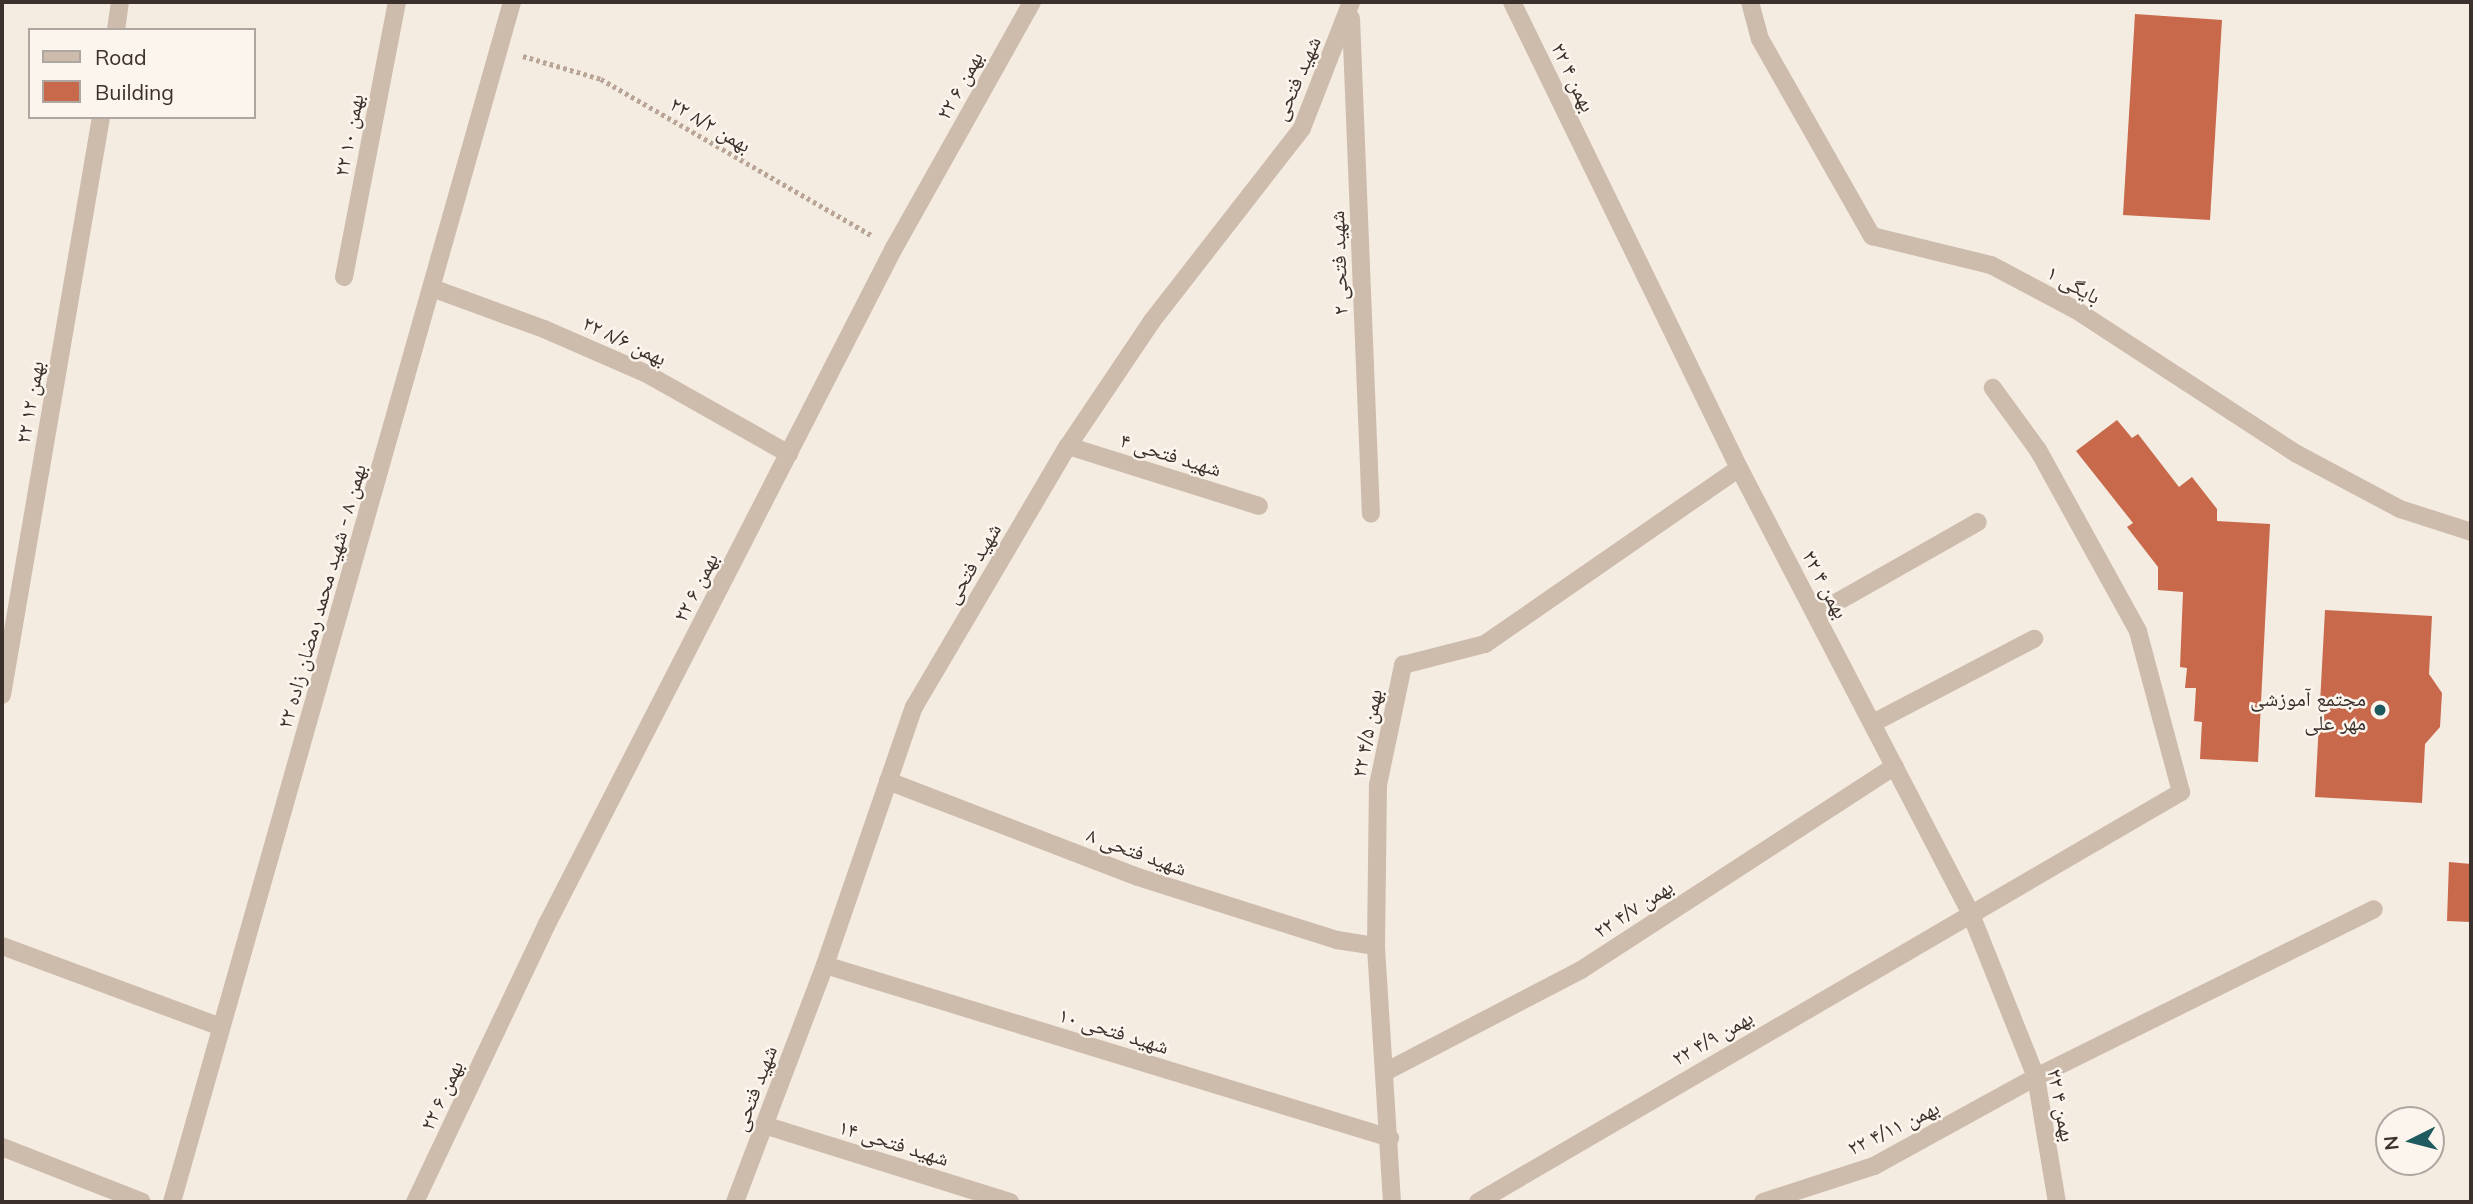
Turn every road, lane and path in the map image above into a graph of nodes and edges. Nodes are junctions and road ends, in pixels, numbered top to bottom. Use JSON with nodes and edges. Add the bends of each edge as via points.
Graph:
{"nodes":[{"id":1,"x":120,"y":2,"type":"edge"},
{"id":2,"x":397,"y":2,"type":"edge"},
{"id":3,"x":512,"y":2,"type":"edge"},
{"id":4,"x":1032,"y":2,"type":"edge"},
{"id":5,"x":1512,"y":2,"type":"edge"},
{"id":6,"x":1750,"y":2,"type":"edge"},
{"id":7,"x":1350,"y":6,"type":"edge"},
{"id":8,"x":116,"y":28,"type":"edge"},
{"id":9,"x":502,"y":50,"type":"junction"},
{"id":10,"x":101,"y":119,"type":"edge"},
{"id":11,"x":894,"y":248,"type":"junction"},
{"id":12,"x":344,"y":277,"type":"dead end"},
{"id":13,"x":432,"y":288,"type":"junction"},
{"id":14,"x":1993,"y":388,"type":"dead end"},
{"id":15,"x":1068,"y":446,"type":"junction"},
{"id":16,"x":789,"y":454,"type":"junction"},
{"id":17,"x":1739,"y":468,"type":"junction"},
{"id":18,"x":1259,"y":506,"type":"dead end"},
{"id":19,"x":1371,"y":514,"type":"dead end"},
{"id":20,"x":1978,"y":522,"type":"dead end"},
{"id":21,"x":2471,"y":532,"type":"edge"},
{"id":22,"x":1816,"y":614,"type":"junction"},
{"id":23,"x":2034,"y":639,"type":"dead end"},
{"id":24,"x":2,"y":695,"type":"edge"},
{"id":25,"x":1873,"y":723,"type":"junction"},
{"id":26,"x":1895,"y":766,"type":"junction"},
{"id":27,"x":888,"y":781,"type":"junction"},
{"id":28,"x":2374,"y":909,"type":"dead end"},
{"id":29,"x":1970,"y":912,"type":"junction"},
{"id":30,"x":2,"y":946,"type":"edge"},
{"id":31,"x":1376,"y":946,"type":"junction"},
{"id":32,"x":825,"y":965,"type":"junction"},
{"id":33,"x":221,"y":1027,"type":"junction"},
{"id":34,"x":1385,"y":1072,"type":"junction"},
{"id":35,"x":2036,"y":1077,"type":"junction"},
{"id":36,"x":764,"y":1125,"type":"junction"},
{"id":37,"x":1390,"y":1138,"type":"junction"},
{"id":38,"x":2,"y":1147,"type":"edge"},
{"id":39,"x":142,"y":1202,"type":"edge"},
{"id":40,"x":172,"y":1202,"type":"edge"},
{"id":41,"x":415,"y":1202,"type":"edge"},
{"id":42,"x":735,"y":1202,"type":"edge"},
{"id":43,"x":1010,"y":1202,"type":"edge"},
{"id":44,"x":1392,"y":1202,"type":"edge"},
{"id":45,"x":1478,"y":1202,"type":"edge"},
{"id":46,"x":1763,"y":1202,"type":"edge"},
{"id":47,"x":2057,"y":1202,"type":"edge"}],
"edges":[{"from":1,"to":8,"type":"street"},
{"from":2,"to":12,"type":"street","name":"۲۲ بهمن ۱۰"},
{"from":3,"to":9,"type":"street","name":"۲۲ بهمن ۸ - شهید محمد رمضان زاده"},
{"from":4,"to":11,"type":"street","name":"۲۲ بهمن ۶"},
{"from":5,"to":17,"type":"street","name":"۲۲ بهمن ۴"},
{"from":6,"to":21,"type":"street","name":"بایگی ۱","via":[[1760,38],[1872,236],[1991,265],[2076,310],[2297,454],[2400,509]]},
{"from":7,"to":15,"type":"street","name":"شهید فتحی","via":[[1302,128],[1152,321]]},
{"from":7,"to":19,"type":"street","name":"شهید فتحی ۲"},
{"from":9,"to":11,"type":"path","name":"۲۲ بهمن ۸/۲","via":[[601,79]]},
{"from":9,"to":13,"type":"street","name":"۲۲ بهمن ۸ - شهید محمد رمضان زاده"},
{"from":10,"to":24,"type":"street","name":"۲۲ بهمن ۱۲"},
{"from":11,"to":16,"type":"street","name":"۲۲ بهمن ۶"},
{"from":13,"to":16,"type":"street","name":"۲۲ بهمن ۸/۶","via":[[544,328],[648,374]]},
{"from":13,"to":33,"type":"street","name":"۲۲ بهمن ۸ - شهید محمد رمضان زاده"},
{"from":14,"to":29,"type":"street","name":"۲۲ بهمن ۴/۹","via":[[2038,450],[2138,631],[2181,792]]},
{"from":15,"to":18,"type":"street","name":"شهید فتحی ۴"},
{"from":15,"to":27,"type":"street","name":"شهید فتحی","via":[[914,707]]},
{"from":16,"to":41,"type":"street","name":"۲۲ بهمن ۶","via":[[548,922]]},
{"from":17,"to":22,"type":"street","name":"۲۲ بهمن ۴"},
{"from":17,"to":31,"type":"street","name":"۲۲ بهمن ۴/۵","via":[[1485,644],[1403,665],[1378,785]]},
{"from":20,"to":22,"type":"street"},
{"from":22,"to":25,"type":"street","name":"۲۲ بهمن ۴"},
{"from":23,"to":25,"type":"street"},
{"from":25,"to":26,"type":"street","name":"۲۲ بهمن ۴"},
{"from":26,"to":29,"type":"street","name":"۲۲ بهمن ۴"},
{"from":26,"to":34,"type":"street","name":"۲۲ بهمن ۴/۷","via":[[1581,970]]},
{"from":27,"to":31,"type":"street","name":"شهید فتحی ۸","via":[[1138,877],[1337,940]]},
{"from":27,"to":32,"type":"street","name":"شهید فتحی"},
{"from":28,"to":35,"type":"street","name":"۲۲ بهمن ۴/۱۱"},
{"from":29,"to":35,"type":"street","name":"۲۲ بهمن ۴"},
{"from":29,"to":45,"type":"street","name":"۲۲ بهمن ۴/۹"},
{"from":30,"to":33,"type":"street"},
{"from":31,"to":34,"type":"street","name":"۲۲ بهمن ۴/۵"},
{"from":32,"to":36,"type":"street","name":"شهید فتحی"},
{"from":32,"to":37,"type":"street","name":"شهید فتحی ۱۰"},
{"from":33,"to":40,"type":"street","name":"۲۲ بهمن ۸ - شهید محمد رمضان زاده"},
{"from":34,"to":37,"type":"street","name":"۲۲ بهمن ۴/۵"},
{"from":35,"to":46,"type":"street","name":"۲۲ بهمن ۴/۱۱","via":[[1874,1166]]},
{"from":35,"to":47,"type":"street","name":"۲۲ بهمن ۴"},
{"from":36,"to":42,"type":"street","name":"شهید فتحی"},
{"from":36,"to":43,"type":"street","name":"شهید فتحی ۱۴"},
{"from":37,"to":44,"type":"street","name":"۲۲ بهمن ۴/۵"},
{"from":38,"to":39,"type":"street"}]}
